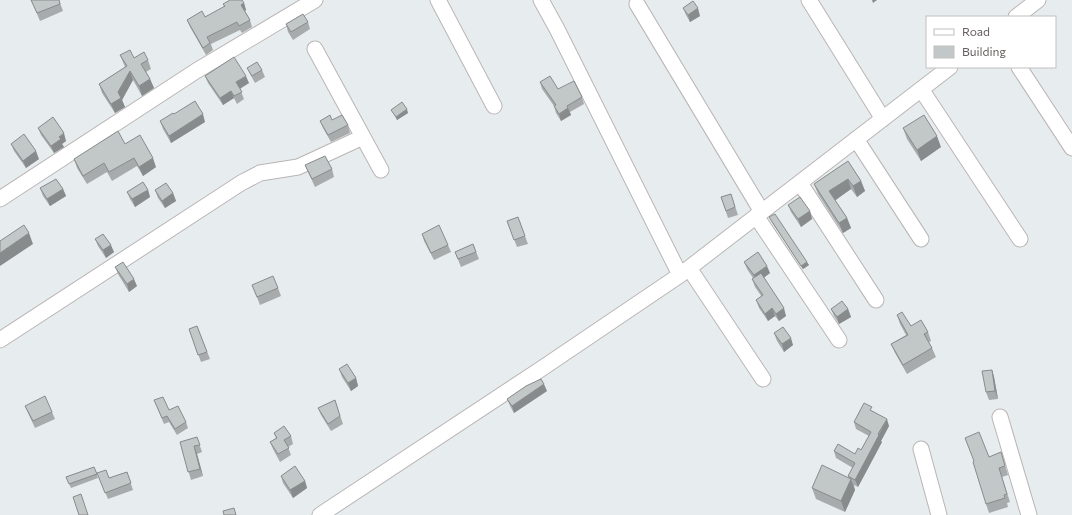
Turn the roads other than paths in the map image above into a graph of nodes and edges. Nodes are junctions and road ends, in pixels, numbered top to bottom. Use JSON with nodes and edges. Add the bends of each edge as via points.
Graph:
{"nodes":[{"id":1,"x":315,"y":0,"type":"edge"},
{"id":2,"x":438,"y":0,"type":"edge"},
{"id":3,"x":541,"y":0,"type":"edge"},
{"id":4,"x":809,"y":0,"type":"edge"},
{"id":5,"x":1034,"y":1,"type":"edge"},
{"id":6,"x":637,"y":4,"type":"dead end"},
{"id":7,"x":1017,"y":16,"type":"edge"},
{"id":8,"x":315,"y":49,"type":"dead end"},
{"id":9,"x":949,"y":68,"type":"edge"},
{"id":10,"x":1020,"y":68,"type":"edge"},
{"id":11,"x":921,"y":89,"type":"junction"},
{"id":12,"x":494,"y":106,"type":"dead end"},
{"id":13,"x":883,"y":119,"type":"junction"},
{"id":14,"x":363,"y":137,"type":"junction"},
{"id":15,"x":856,"y":139,"type":"junction"},
{"id":16,"x":1072,"y":148,"type":"edge"},
{"id":17,"x":381,"y":170,"type":"dead end"},
{"id":18,"x":800,"y":183,"type":"junction"},
{"id":19,"x":0,"y":199,"type":"edge"},
{"id":20,"x":759,"y":214,"type":"junction"},
{"id":21,"x":921,"y":239,"type":"dead end"},
{"id":22,"x":1020,"y":239,"type":"dead end"},
{"id":23,"x":685,"y":271,"type":"junction"},
{"id":24,"x":876,"y":300,"type":"dead end"},
{"id":25,"x":0,"y":340,"type":"edge"},
{"id":26,"x":839,"y":340,"type":"dead end"},
{"id":27,"x":763,"y":379,"type":"dead end"},
{"id":28,"x":1000,"y":418,"type":"dead end"},
{"id":29,"x":921,"y":449,"type":"dead end"},
{"id":30,"x":320,"y":515,"type":"edge"},
{"id":31,"x":940,"y":515,"type":"edge"},
{"id":32,"x":1029,"y":515,"type":"edge"}],
"edges":[{"from":1,"to":19,"type":"street","via":[[196,71]]},
{"from":2,"to":12,"type":"street"},
{"from":3,"to":23,"type":"street"},
{"from":4,"to":13,"type":"street"},
{"from":5,"to":7,"type":"street"},
{"from":6,"to":20,"type":"street"},
{"from":8,"to":14,"type":"street"},
{"from":9,"to":11,"type":"street"},
{"from":10,"to":16,"type":"street"},
{"from":11,"to":13,"type":"street"},
{"from":11,"to":22,"type":"street"},
{"from":13,"to":15,"type":"street"},
{"from":14,"to":17,"type":"street"},
{"from":14,"to":25,"type":"street","via":[[298,167],[260,173],[246,180]]},
{"from":15,"to":18,"type":"street"},
{"from":15,"to":21,"type":"street"},
{"from":18,"to":20,"type":"street"},
{"from":18,"to":24,"type":"street"},
{"from":20,"to":23,"type":"street"},
{"from":20,"to":26,"type":"street"},
{"from":23,"to":27,"type":"street"},
{"from":23,"to":30,"type":"street"},
{"from":28,"to":32,"type":"street"},
{"from":29,"to":31,"type":"street"}]}
